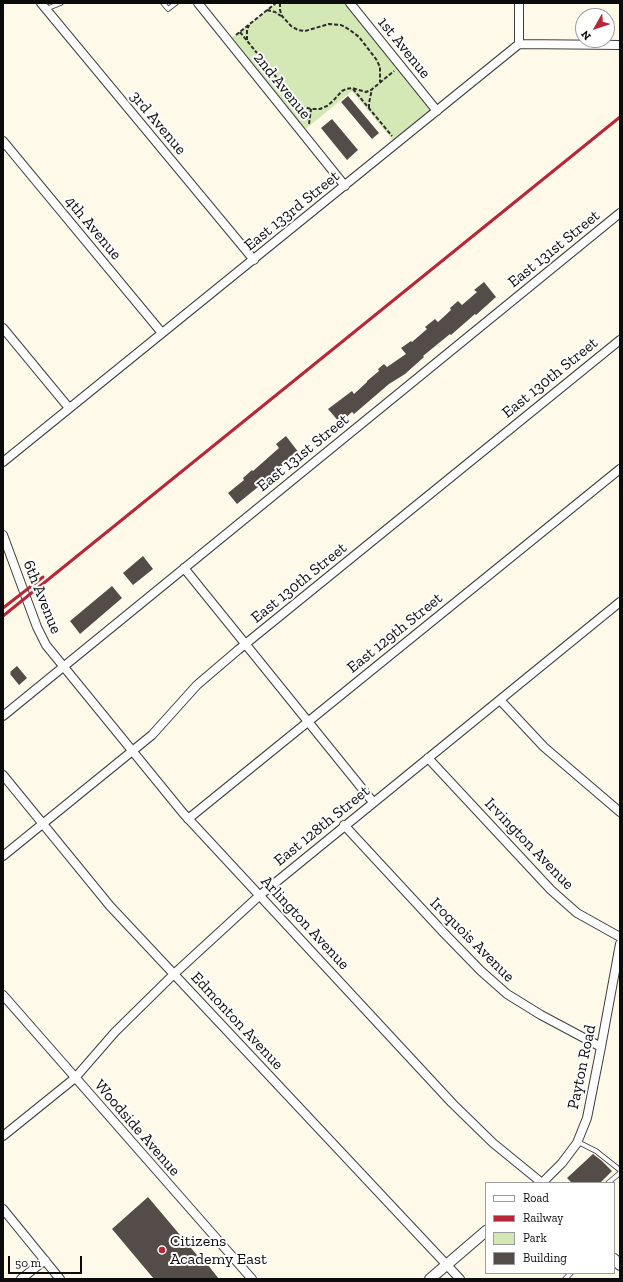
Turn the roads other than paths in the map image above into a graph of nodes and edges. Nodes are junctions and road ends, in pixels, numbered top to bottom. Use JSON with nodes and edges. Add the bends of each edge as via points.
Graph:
{"nodes":[{"id":1,"x":61,"y":3,"type":"edge"},
{"id":2,"x":163,"y":3,"type":"edge"},
{"id":3,"x":176,"y":3,"type":"edge"},
{"id":4,"x":198,"y":3,"type":"edge"},
{"id":5,"x":350,"y":3,"type":"edge"},
{"id":6,"x":519,"y":3,"type":"edge"},
{"id":7,"x":43,"y":6,"type":"edge"},
{"id":8,"x":519,"y":44,"type":"junction"},
{"id":9,"x":620,"y":46,"type":"edge"},
{"id":10,"x":437,"y":111,"type":"junction"},
{"id":11,"x":3,"y":141,"type":"edge"},
{"id":12,"x":345,"y":186,"type":"junction"},
{"id":13,"x":620,"y":213,"type":"edge"},
{"id":14,"x":254,"y":260,"type":"junction"},
{"id":15,"x":3,"y":328,"type":"edge"},
{"id":16,"x":162,"y":333,"type":"junction"},
{"id":17,"x":620,"y":340,"type":"edge"},
{"id":18,"x":69,"y":408,"type":"junction"},
{"id":19,"x":3,"y":462,"type":"edge"},
{"id":20,"x":620,"y":469,"type":"edge"},
{"id":21,"x":3,"y":535,"type":"edge"},
{"id":22,"x":184,"y":568,"type":"junction"},
{"id":23,"x":620,"y":602,"type":"edge"},
{"id":24,"x":245,"y":644,"type":"junction"},
{"id":25,"x":63,"y":666,"type":"junction"},
{"id":26,"x":500,"y":700,"type":"junction"},
{"id":27,"x":3,"y":716,"type":"edge"},
{"id":28,"x":308,"y":722,"type":"junction"},
{"id":29,"x":132,"y":751,"type":"junction"},
{"id":30,"x":428,"y":758,"type":"junction"},
{"id":31,"x":3,"y":775,"type":"edge"},
{"id":32,"x":373,"y":802,"type":"junction"},
{"id":33,"x":620,"y":812,"type":"edge"},
{"id":34,"x":188,"y":819,"type":"junction"},
{"id":35,"x":43,"y":823,"type":"junction"},
{"id":36,"x":344,"y":825,"type":"junction"},
{"id":37,"x":3,"y":856,"type":"edge"},
{"id":38,"x":259,"y":896,"type":"junction"},
{"id":39,"x":620,"y":937,"type":"edge"},
{"id":40,"x":620,"y":944,"type":"edge"},
{"id":41,"x":174,"y":974,"type":"junction"},
{"id":42,"x":3,"y":995,"type":"edge"},
{"id":43,"x":602,"y":1047,"type":"junction"},
{"id":44,"x":75,"y":1078,"type":"junction"},
{"id":45,"x":3,"y":1136,"type":"edge"},
{"id":46,"x":577,"y":1141,"type":"junction"},
{"id":47,"x":620,"y":1171,"type":"edge"},
{"id":48,"x":541,"y":1182,"type":"edge"},
{"id":49,"x":543,"y":1182,"type":"edge"},
{"id":50,"x":609,"y":1182,"type":"edge"},
{"id":51,"x":3,"y":1209,"type":"edge"},
{"id":52,"x":485,"y":1232,"type":"edge"},
{"id":53,"x":45,"y":1260,"type":"junction"},
{"id":54,"x":446,"y":1264,"type":"junction"},
{"id":55,"x":21,"y":1279,"type":"edge"},
{"id":56,"x":60,"y":1279,"type":"edge"},
{"id":57,"x":252,"y":1279,"type":"edge"},
{"id":58,"x":430,"y":1279,"type":"edge"},
{"id":59,"x":460,"y":1279,"type":"edge"}],
"edges":[{"from":1,"to":7,"type":"lane"},
{"from":2,"to":3,"type":"lane","via":[[168,9]]},
{"from":4,"to":12,"type":"street","name":"2nd Avenue"},
{"from":5,"to":10,"type":"street","name":"1st Avenue"},
{"from":6,"to":8,"type":"street"},
{"from":7,"to":14,"type":"street","name":"3rd Avenue"},
{"from":8,"to":9,"type":"street"},
{"from":8,"to":10,"type":"street","name":"East 133rd Street"},
{"from":10,"to":12,"type":"street","name":"East 133rd Street"},
{"from":11,"to":16,"type":"street","name":"4th Avenue"},
{"from":12,"to":14,"type":"street","name":"East 133rd Street"},
{"from":13,"to":22,"type":"street","name":"East 131st Street"},
{"from":14,"to":16,"type":"street","name":"East 133rd Street"},
{"from":15,"to":18,"type":"street"},
{"from":16,"to":18,"type":"street","name":"East 133rd Street"},
{"from":17,"to":24,"type":"street","name":"East 130th Street"},
{"from":18,"to":19,"type":"street","name":"East 133rd Street"},
{"from":20,"to":28,"type":"street","name":"East 129th Street"},
{"from":21,"to":25,"type":"street","name":"6th Avenue","via":[[41,636]]},
{"from":22,"to":24,"type":"street"},
{"from":22,"to":25,"type":"street","name":"East 131st Street"},
{"from":23,"to":26,"type":"street","name":"East 128th Street"},
{"from":24,"to":28,"type":"street"},
{"from":24,"to":29,"type":"street","name":"East 130th Street","via":[[197,685],[152,735]]},
{"from":25,"to":27,"type":"street","name":"East 131st Street"},
{"from":25,"to":29,"type":"street","name":"Arlington Avenue"},
{"from":26,"to":30,"type":"street","name":"East 128th Street"},
{"from":26,"to":33,"type":"street","via":[[544,747]]},
{"from":28,"to":32,"type":"street"},
{"from":28,"to":34,"type":"street","name":"East 129th Street"},
{"from":29,"to":34,"type":"street","name":"Arlington Avenue"},
{"from":29,"to":35,"type":"street","name":"East 130th Street"},
{"from":30,"to":32,"type":"street","name":"East 128th Street"},
{"from":30,"to":39,"type":"street","name":"Irvington Avenue","via":[[551,890],[577,913]]},
{"from":31,"to":35,"type":"street","name":"Edmonton Avenue"},
{"from":32,"to":36,"type":"street","name":"East 128th Street"},
{"from":34,"to":38,"type":"street","name":"Arlington Avenue"},
{"from":35,"to":37,"type":"street","name":"East 130th Street"},
{"from":35,"to":41,"type":"street","name":"Edmonton Avenue","via":[[110,906]]},
{"from":36,"to":38,"type":"street","name":"East 128th Street"},
{"from":36,"to":43,"type":"street","name":"Iroquois Avenue","via":[[444,934],[507,994],[541,1016]]},
{"from":38,"to":41,"type":"street","name":"East 128th Street"},
{"from":38,"to":48,"type":"street","name":"Arlington Avenue","via":[[452,1103],[493,1143]]},
{"from":40,"to":43,"type":"street","name":"Payton Road"},
{"from":41,"to":44,"type":"street","name":"East 128th Street","via":[[115,1032]]},
{"from":41,"to":54,"type":"street","name":"Edmonton Avenue"},
{"from":42,"to":44,"type":"street","name":"Woodside Avenue"},
{"from":43,"to":46,"type":"street","name":"Payton Road","via":[[587,1118]]},
{"from":44,"to":45,"type":"street","name":"East 128th Street"},
{"from":44,"to":57,"type":"street","name":"Woodside Avenue"},
{"from":46,"to":47,"type":"lane","via":[[596,1151]]},
{"from":46,"to":49,"type":"street","name":"Payton Road","via":[[562,1164]]},
{"from":47,"to":50,"type":"lane"},
{"from":51,"to":53,"type":"street"},
{"from":52,"to":54,"type":"street"},
{"from":53,"to":55,"type":"street"},
{"from":53,"to":56,"type":"street"},
{"from":54,"to":58,"type":"street"},
{"from":54,"to":59,"type":"street","name":"Edmonton Avenue"}]}
